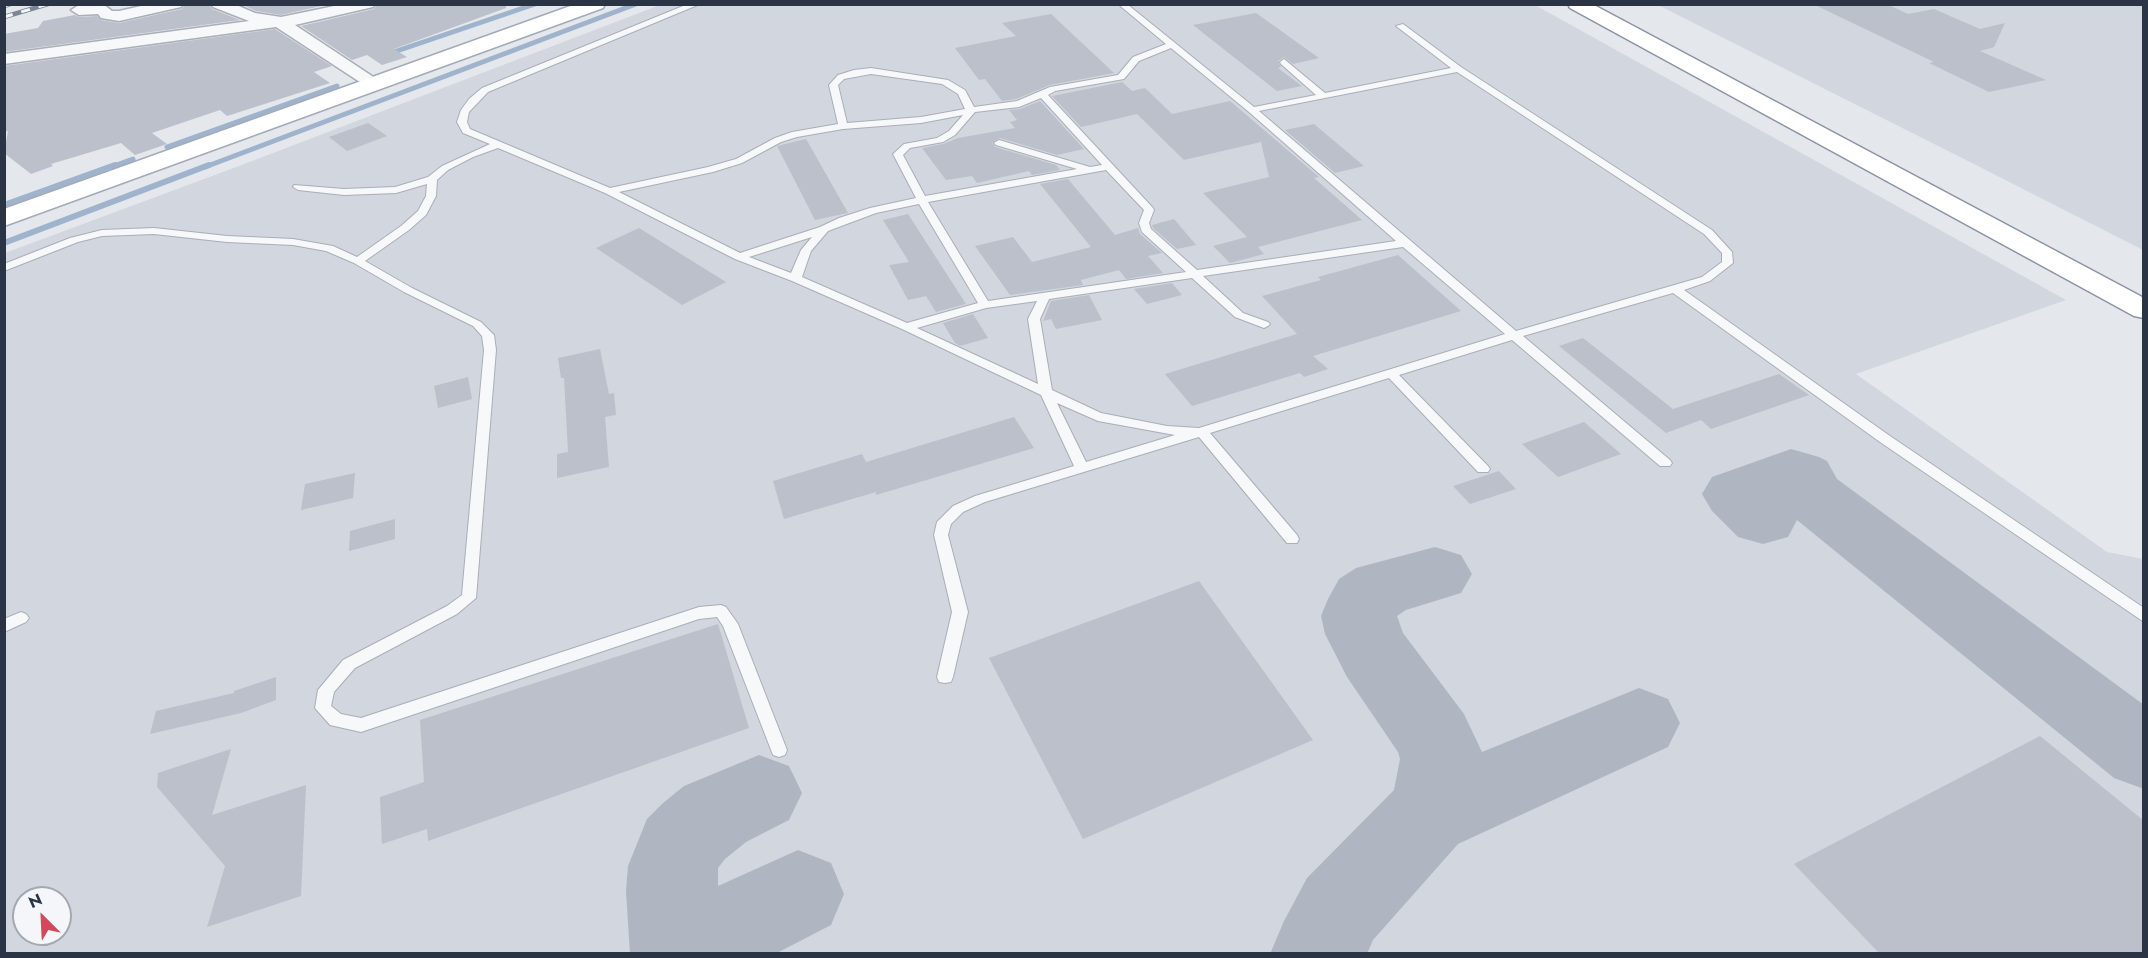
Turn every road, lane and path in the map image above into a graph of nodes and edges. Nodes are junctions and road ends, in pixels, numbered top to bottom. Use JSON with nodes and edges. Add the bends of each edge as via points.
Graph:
{"nodes":[{"id":1,"x":175,"y":4,"type":"edge"},
{"id":2,"x":219,"y":4,"type":"edge"},
{"id":3,"x":367,"y":4,"type":"edge"},
{"id":4,"x":696,"y":4,"type":"edge"},
{"id":5,"x":1122,"y":4,"type":"edge"},
{"id":6,"x":1577,"y":4,"type":"edge"},
{"id":7,"x":1610,"y":4,"type":"edge"},
{"id":8,"x":588,"y":6,"type":"edge"},
{"id":9,"x":79,"y":10,"type":"dead end"},
{"id":10,"x":278,"y":21,"type":"junction"},
{"id":11,"x":1400,"y":26,"type":"dead end"},
{"id":12,"x":1171,"y":45,"type":"junction"},
{"id":13,"x":4,"y":59,"type":"edge"},
{"id":14,"x":1284,"y":62,"type":"dead end"},
{"id":15,"x":1458,"y":69,"type":"junction"},
{"id":16,"x":375,"y":84,"type":"junction"},
{"id":17,"x":1041,"y":93,"type":"junction"},
{"id":18,"x":1323,"y":96,"type":"junction"},
{"id":19,"x":1252,"y":110,"type":"junction"},
{"id":20,"x":971,"y":111,"type":"junction"},
{"id":21,"x":843,"y":126,"type":"junction"},
{"id":22,"x":999,"y":143,"type":"dead end"},
{"id":23,"x":500,"y":144,"type":"junction"},
{"id":24,"x":1110,"y":166,"type":"junction"},
{"id":25,"x":1090,"y":170,"type":"junction"},
{"id":26,"x":432,"y":179,"type":"junction"},
{"id":27,"x":298,"y":188,"type":"dead end"},
{"id":28,"x":609,"y":191,"type":"junction"},
{"id":29,"x":922,"y":200,"type":"junction"},
{"id":30,"x":4,"y":218,"type":"edge"},
{"id":31,"x":824,"y":229,"type":"junction"},
{"id":32,"x":1405,"y":243,"type":"junction"},
{"id":33,"x":739,"y":257,"type":"junction"},
{"id":34,"x":358,"y":261,"type":"junction"},
{"id":35,"x":4,"y":268,"type":"edge"},
{"id":36,"x":1195,"y":276,"type":"junction"},
{"id":37,"x":796,"y":279,"type":"junction"},
{"id":38,"x":2144,"y":287,"type":"edge"},
{"id":39,"x":1675,"y":290,"type":"junction"},
{"id":40,"x":1044,"y":298,"type":"junction"},
{"id":41,"x":985,"y":305,"type":"junction"},
{"id":42,"x":2144,"y":310,"type":"edge"},
{"id":43,"x":1264,"y":324,"type":"dead end"},
{"id":44,"x":906,"y":327,"type":"junction"},
{"id":45,"x":1515,"y":335,"type":"junction"},
{"id":46,"x":1391,"y":373,"type":"junction"},
{"id":47,"x":1046,"y":393,"type":"junction"},
{"id":48,"x":1202,"y":432,"type":"junction"},
{"id":49,"x":1665,"y":463,"type":"dead end"},
{"id":50,"x":1082,"y":468,"type":"junction"},
{"id":51,"x":1483,"y":469,"type":"dead end"},
{"id":52,"x":1292,"y":539,"type":"dead end"},
{"id":53,"x":2144,"y":616,"type":"edge"},
{"id":54,"x":21,"y":618,"type":"dead end"},
{"id":55,"x":4,"y":626,"type":"edge"},
{"id":56,"x":945,"y":677,"type":"dead end"},
{"id":57,"x":779,"y":750,"type":"dead end"}],
"edges":[{"from":1,"to":9,"type":"street","via":[[119,16],[107,15],[102,9]]},
{"from":2,"to":10,"type":"street"},
{"from":3,"to":10,"type":"street"},
{"from":4,"to":23,"type":"lane","via":[[485,90],[464,112],[462,122],[466,131],[478,138]]},
{"from":5,"to":12,"type":"lane"},
{"from":6,"to":42,"type":"main road"},
{"from":7,"to":38,"type":"main road"},
{"from":8,"to":16,"type":"main road"},
{"from":10,"to":13,"type":"street"},
{"from":10,"to":16,"type":"street"},
{"from":11,"to":15,"type":"lane"},
{"from":12,"to":17,"type":"lane","via":[[1136,59],[1121,77]]},
{"from":12,"to":19,"type":"lane"},
{"from":14,"to":18,"type":"lane"},
{"from":15,"to":18,"type":"lane"},
{"from":15,"to":39,"type":"lane","via":[[1708,232],[1727,252],[1728,263],[1707,279]]},
{"from":16,"to":30,"type":"main road"},
{"from":17,"to":20,"type":"lane","via":[[1019,104]]},
{"from":17,"to":24,"type":"lane"},
{"from":18,"to":19,"type":"lane"},
{"from":19,"to":32,"type":"lane"},
{"from":20,"to":21,"type":"lane","via":[[921,120]]},
{"from":20,"to":21,"type":"lane","via":[[962,92],[945,82],[871,71],[841,77],[834,85]]},
{"from":20,"to":29,"type":"lane","via":[[952,133],[940,140],[907,146],[898,154]]},
{"from":21,"to":28,"type":"lane","via":[[795,134],[739,161],[710,170]]},
{"from":22,"to":25,"type":"lane"},
{"from":23,"to":26,"type":"lane","via":[[470,155]]},
{"from":23,"to":28,"type":"lane"},
{"from":24,"to":25,"type":"lane"},
{"from":24,"to":36,"type":"lane","via":[[1149,210],[1144,223],[1146,230]]},
{"from":25,"to":29,"type":"lane"},
{"from":26,"to":27,"type":"lane","via":[[396,190],[344,192]]},
{"from":26,"to":34,"type":"lane","via":[[431,196],[422,213]]},
{"from":28,"to":33,"type":"lane"},
{"from":29,"to":31,"type":"lane","via":[[874,210]]},
{"from":29,"to":41,"type":"lane"},
{"from":31,"to":33,"type":"lane"},
{"from":31,"to":37,"type":"lane","via":[[806,250]]},
{"from":32,"to":36,"type":"lane"},
{"from":32,"to":45,"type":"lane"},
{"from":33,"to":37,"type":"lane"},
{"from":34,"to":35,"type":"lane","via":[[329,248],[294,242],[154,231],[74,240]]},
{"from":34,"to":57,"type":"lane","via":[[408,291],[477,324],[488,335],[490,350],[469,598],[349,664],[326,690],[323,708],[336,720],[361,725],[699,613],[721,611],[730,624]]},
{"from":36,"to":40,"type":"lane"},
{"from":36,"to":43,"type":"lane","via":[[1239,315]]},
{"from":37,"to":44,"type":"lane"},
{"from":39,"to":45,"type":"lane"},
{"from":39,"to":53,"type":"lane"},
{"from":40,"to":41,"type":"lane"},
{"from":40,"to":47,"type":"lane","via":[[1034,319]]},
{"from":41,"to":44,"type":"lane"},
{"from":44,"to":47,"type":"lane"},
{"from":45,"to":46,"type":"lane"},
{"from":45,"to":49,"type":"lane"},
{"from":46,"to":48,"type":"lane"},
{"from":46,"to":51,"type":"lane"},
{"from":47,"to":48,"type":"lane","via":[[1098,417],[1167,430]]},
{"from":47,"to":50,"type":"lane"},
{"from":48,"to":50,"type":"lane"},
{"from":48,"to":52,"type":"lane"},
{"from":50,"to":56,"type":"lane","via":[[980,500],[958,509],[944,522],[941,534],[960,612]]},
{"from":54,"to":55,"type":"lane"}]}
